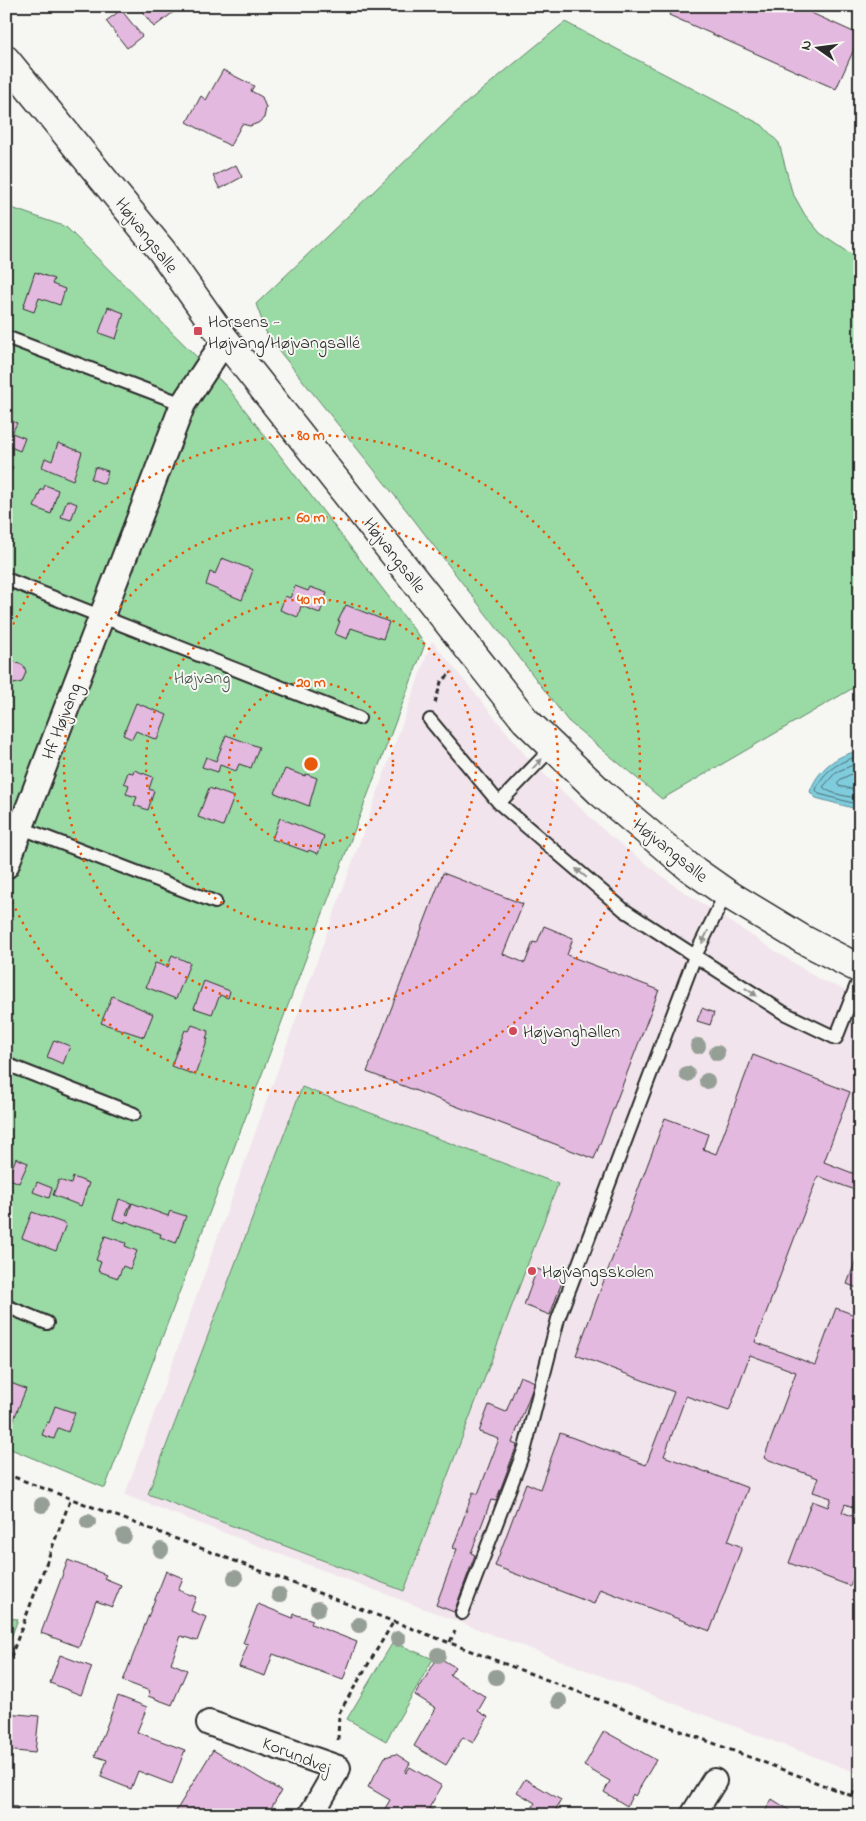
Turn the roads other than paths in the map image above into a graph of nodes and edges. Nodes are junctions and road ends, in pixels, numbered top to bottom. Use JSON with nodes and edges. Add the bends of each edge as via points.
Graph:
{"nodes":[{"id":1,"x":6,"y":60,"type":"edge"},
{"id":2,"x":6,"y":337,"type":"edge"},
{"id":3,"x":225,"y":340,"type":"junction"},
{"id":4,"x":183,"y":404,"type":"junction"},
{"id":5,"x":6,"y":579,"type":"edge"},
{"id":6,"x":101,"y":615,"type":"junction"},
{"id":7,"x":359,"y":718,"type":"dead end"},
{"id":8,"x":430,"y":720,"type":"road end"},
{"id":9,"x":553,"y":747,"type":"junction"},
{"id":10,"x":499,"y":803,"type":"junction"},
{"id":11,"x":13,"y":825,"type":"edge"},
{"id":12,"x":6,"y":866,"type":"edge"},
{"id":13,"x":726,"y":893,"type":"junction"},
{"id":14,"x":215,"y":902,"type":"dead end"},
{"id":15,"x":696,"y":956,"type":"junction"},
{"id":16,"x":860,"y":969,"type":"edge"},
{"id":17,"x":860,"y":977,"type":"edge"},
{"id":18,"x":6,"y":1064,"type":"edge"},
{"id":19,"x":134,"y":1114,"type":"dead end"},
{"id":20,"x":6,"y":1306,"type":"edge"},
{"id":21,"x":47,"y":1323,"type":"dead end"},
{"id":22,"x":462,"y":1612,"type":"dead end"},
{"id":23,"x":209,"y":1722,"type":"dead end"},
{"id":24,"x":714,"y":1781,"type":"dead end"},
{"id":25,"x":311,"y":1815,"type":"edge"},
{"id":26,"x":693,"y":1815,"type":"edge"}],
"edges":[{"from":1,"to":3,"type":"street","name":"Højvangsalle","via":[[162,251]]},
{"from":2,"to":4,"type":"lane"},
{"from":3,"to":4,"type":"street","name":"Hf Højvang"},
{"from":3,"to":9,"type":"street","name":"Højvangsalle","via":[[525,720]]},
{"from":4,"to":6,"type":"street","name":"Hf Højvang"},
{"from":5,"to":6,"type":"lane"},
{"from":6,"to":7,"type":"lane"},
{"from":6,"to":11,"type":"street","name":"Hf Højvang"},
{"from":8,"to":10,"type":"lane"},
{"from":10,"to":9,"type":"lane","one_way":true},
{"from":9,"to":13,"type":"street","name":"Højvangsalle","via":[[600,792],[689,867]]},
{"from":15,"to":10,"type":"lane","one_way":true,"via":[[624,910]]},
{"from":11,"to":12,"type":"street","name":"Hf Højvang"},
{"from":11,"to":14,"type":"lane"},
{"from":13,"to":15,"type":"lane","one_way":true},
{"from":13,"to":16,"type":"street","name":"Højvangsalle","via":[[802,940]]},
{"from":15,"to":17,"type":"lane","one_way":true,"via":[[784,1013],[836,1038]]},
{"from":15,"to":22,"type":"lane","via":[[558,1319],[525,1448]]},
{"from":18,"to":19,"type":"lane"},
{"from":20,"to":21,"type":"lane"},
{"from":23,"to":25,"type":"street","name":"Korundvej","via":[[338,1768]]},
{"from":24,"to":26,"type":"street"}]}
